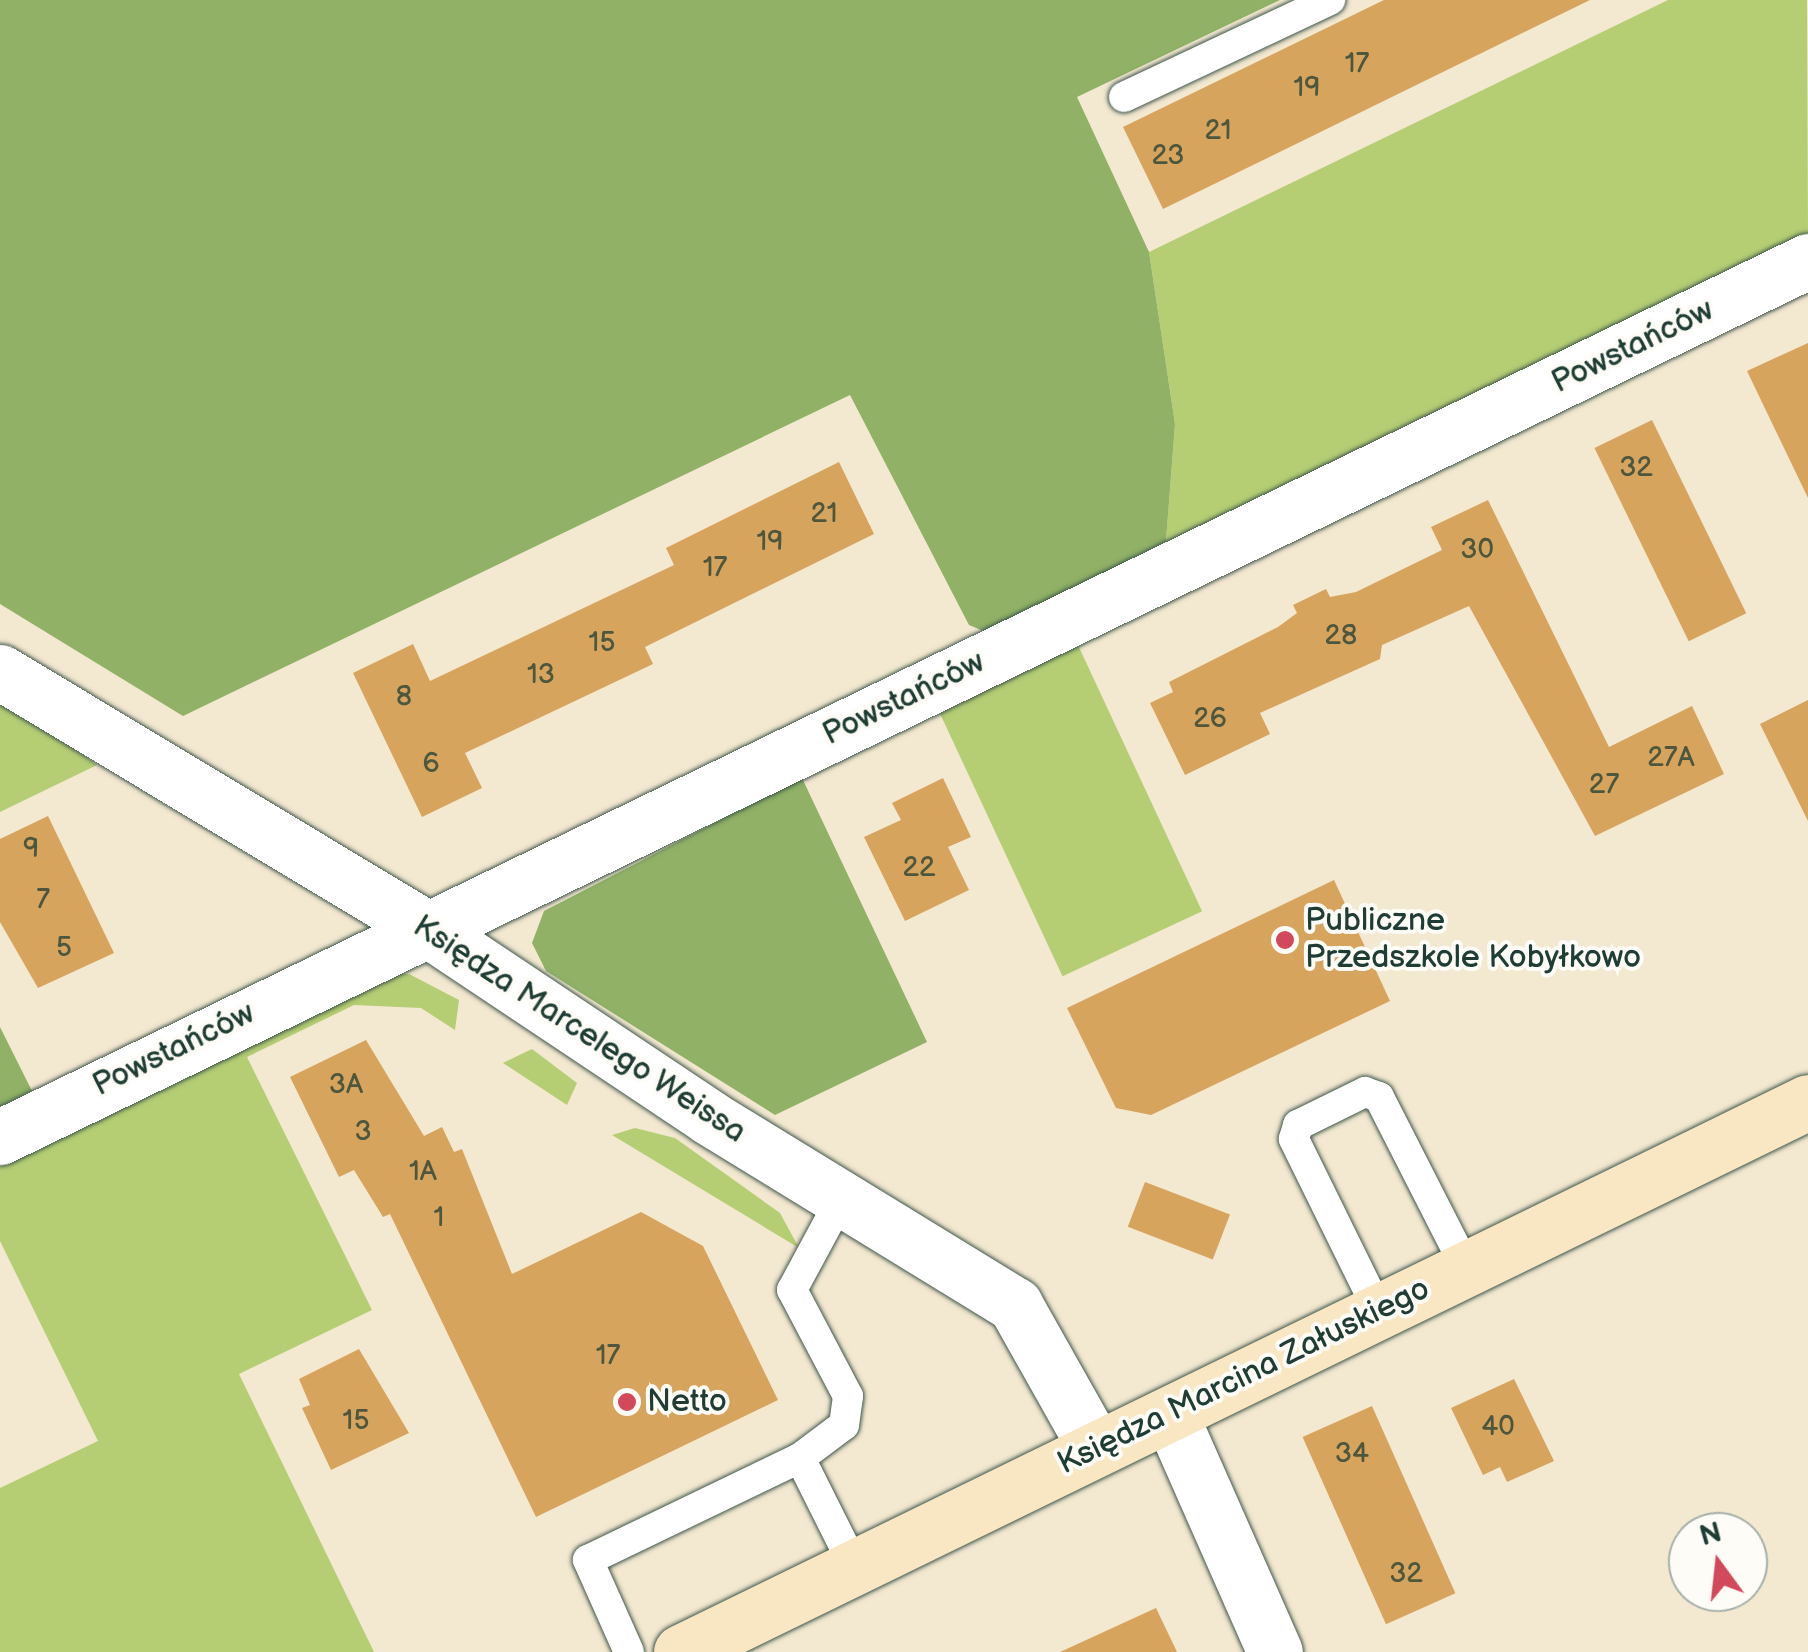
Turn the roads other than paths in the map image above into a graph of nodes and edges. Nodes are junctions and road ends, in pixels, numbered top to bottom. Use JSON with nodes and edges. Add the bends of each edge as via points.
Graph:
{"nodes":[{"id":1,"x":1330,"y":0,"type":"edge"},
{"id":2,"x":1124,"y":97,"type":"dead end"},
{"id":3,"x":1808,"y":262,"type":"edge"},
{"id":4,"x":0,"y":672,"type":"edge"},
{"id":5,"x":427,"y":928,"type":"junction"},
{"id":6,"x":1808,"y":1102,"type":"edge"},
{"id":7,"x":0,"y":1137,"type":"edge"},
{"id":8,"x":842,"y":1199,"type":"junction"},
{"id":9,"x":1467,"y":1270,"type":"junction"},
{"id":10,"x":1379,"y":1312,"type":"junction"},
{"id":11,"x":1170,"y":1414,"type":"junction"},
{"id":12,"x":1096,"y":1449,"type":"junction"},
{"id":13,"x":800,"y":1458,"type":"junction"},
{"id":14,"x":854,"y":1566,"type":"junction"},
{"id":15,"x":629,"y":1652,"type":"edge"},
{"id":16,"x":681,"y":1652,"type":"edge"},
{"id":17,"x":1276,"y":1652,"type":"edge"}],
"edges":[{"from":1,"to":2,"type":"lane"},
{"from":3,"to":5,"type":"street","name":"Powstańców"},
{"from":4,"to":5,"type":"street","name":"Księdza Marcelego Weissa"},
{"from":5,"to":7,"type":"street","name":"Powstańców"},
{"from":5,"to":8,"type":"street","name":"Księdza Marcelego Weissa"},
{"from":6,"to":9,"type":"street","name":"Księdza Marcina Załuskiego"},
{"from":8,"to":12,"type":"street","name":"Księdza Marcelego Weissa","via":[[1016,1306]]},
{"from":8,"to":13,"type":"lane","via":[[792,1290],[848,1396],[844,1425]]},
{"from":9,"to":10,"type":"street","name":"Księdza Marcina Załuskiego"},
{"from":9,"to":10,"type":"lane","via":[[1379,1097],[1365,1092],[1298,1125],[1294,1139]]},
{"from":10,"to":11,"type":"street","name":"Księdza Marcina Załuskiego"},
{"from":11,"to":12,"type":"street","name":"Księdza Marcina Załuskiego"},
{"from":11,"to":17,"type":"street"},
{"from":12,"to":14,"type":"street","name":"Księdza Marcina Załuskiego"},
{"from":13,"to":14,"type":"lane"},
{"from":13,"to":15,"type":"lane","via":[[588,1560]]},
{"from":14,"to":16,"type":"street","name":"Księdza Marcina Załuskiego"}]}
